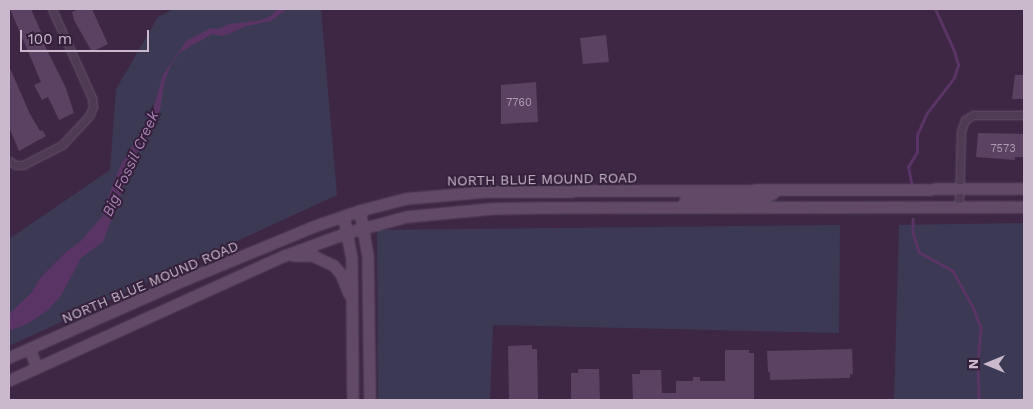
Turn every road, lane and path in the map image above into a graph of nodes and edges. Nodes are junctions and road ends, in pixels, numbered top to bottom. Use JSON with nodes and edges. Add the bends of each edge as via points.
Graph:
{"nodes":[{"id":1,"x":52,"y":9,"type":"edge"},
{"id":2,"x":1024,"y":115,"type":"edge"},
{"id":3,"x":9,"y":161,"type":"edge"},
{"id":4,"x":1024,"y":189,"type":"edge"},
{"id":5,"x":959,"y":190,"type":"junction"},
{"id":6,"x":781,"y":191,"type":"junction"},
{"id":7,"x":959,"y":207,"type":"junction"},
{"id":8,"x":1024,"y":207,"type":"edge"},
{"id":9,"x":684,"y":208,"type":"junction"},
{"id":10,"x":360,"y":211,"type":"junction"},
{"id":11,"x":344,"y":217,"type":"junction"},
{"id":12,"x":363,"y":228,"type":"junction"},
{"id":13,"x":348,"y":233,"type":"junction"},
{"id":14,"x":285,"y":256,"type":"junction"},
{"id":15,"x":354,"y":316,"type":"junction"},
{"id":16,"x":30,"y":348,"type":"junction"},
{"id":17,"x":9,"y":358,"type":"edge"},
{"id":18,"x":37,"y":368,"type":"junction"},
{"id":19,"x":9,"y":381,"type":"edge"},
{"id":20,"x":353,"y":400,"type":"edge"},
{"id":21,"x":370,"y":400,"type":"edge"}],
"edges":[{"from":1,"to":3,"type":"street","via":[[92,98],[93,107],[89,116],[62,145],[24,166],[16,166]]},
{"from":2,"to":5,"type":"street","via":[[977,115],[965,120],[961,132]]},
{"from":4,"to":5,"type":"main road","name":"NORTH BLUE MOUND ROAD"},
{"from":5,"to":6,"type":"main road","name":"NORTH BLUE MOUND ROAD"},
{"from":5,"to":7,"type":"street"},
{"from":6,"to":9,"type":"main road","via":[[761,198],[692,199],[685,202]]},
{"from":6,"to":10,"type":"main road","name":"NORTH BLUE MOUND ROAD","via":[[486,192],[406,199]]},
{"from":7,"to":8,"type":"main road","name":"NORTH BLUE MOUND ROAD"},
{"from":7,"to":9,"type":"main road","name":"NORTH BLUE MOUND ROAD"},
{"from":9,"to":12,"type":"main road","name":"NORTH BLUE MOUND ROAD","via":[[492,209],[406,217]]},
{"from":10,"to":11,"type":"main road","name":"NORTH BLUE MOUND ROAD"},
{"from":10,"to":12,"type":"main road"},
{"from":11,"to":13,"type":"main road"},
{"from":11,"to":16,"type":"main road","name":"NORTH BLUE MOUND ROAD","via":[[176,284]]},
{"from":12,"to":13,"type":"main road","name":"NORTH BLUE MOUND ROAD"},
{"from":12,"to":21,"type":"main road","via":[[368,256]]},
{"from":13,"to":14,"type":"main road","name":"NORTH BLUE MOUND ROAD"},
{"from":13,"to":15,"type":"main road"},
{"from":14,"to":15,"type":"main road","name":"NORTH BLUE MOUND ROAD","via":[[314,256],[334,266],[347,285]]},
{"from":14,"to":18,"type":"main road","name":"NORTH BLUE MOUND ROAD"},
{"from":15,"to":20,"type":"main road"},
{"from":16,"to":17,"type":"main road","name":"NORTH BLUE MOUND ROAD"},
{"from":16,"to":18,"type":"main road"},
{"from":18,"to":19,"type":"main road","name":"NORTH BLUE MOUND ROAD"}]}
